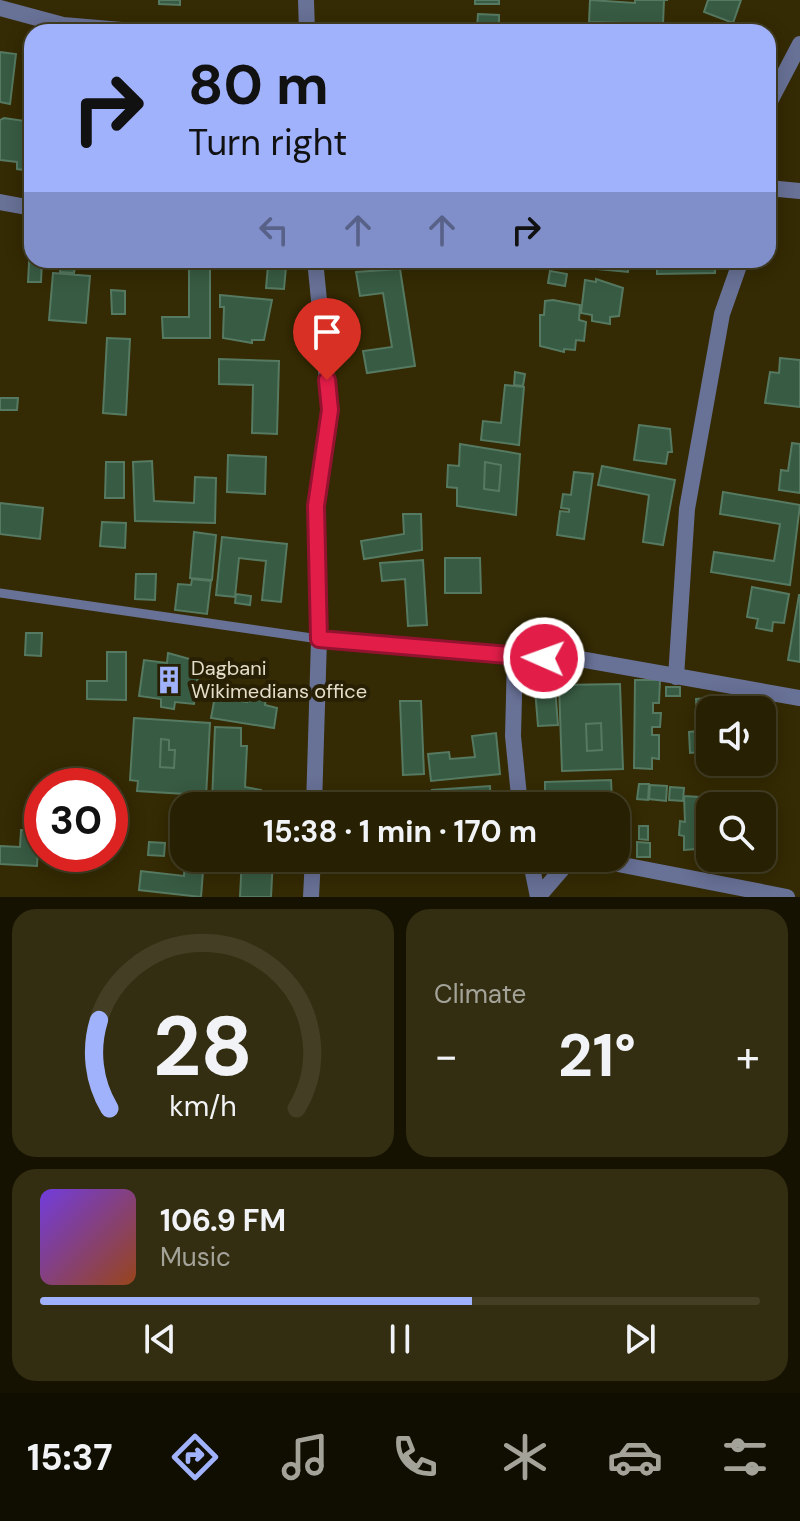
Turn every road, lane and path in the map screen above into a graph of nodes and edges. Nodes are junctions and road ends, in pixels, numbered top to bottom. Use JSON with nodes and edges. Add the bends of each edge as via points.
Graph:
{"nodes":[{"id":1,"x":306,"y":0,"type":"edge"},
{"id":2,"x":0,"y":8,"type":"edge"},
{"id":3,"x":59,"y":24,"type":"edge"},
{"id":4,"x":307,"y":24,"type":"edge"},
{"id":5,"x":800,"y":44,"type":"edge"},
{"id":6,"x":776,"y":90,"type":"edge"},
{"id":7,"x":776,"y":189,"type":"edge"},
{"id":8,"x":800,"y":191,"type":"edge"},
{"id":9,"x":0,"y":202,"type":"edge"},
{"id":10,"x":24,"y":206,"type":"edge"},
{"id":11,"x":316,"y":268,"type":"edge"},
{"id":12,"x":738,"y":268,"type":"edge"},
{"id":13,"x":0,"y":593,"type":"edge"},
{"id":14,"x":319,"y":639,"type":"junction"},
{"id":15,"x":515,"y":657,"type":"junction"},
{"id":16,"x":676,"y":677,"type":"junction"},
{"id":17,"x":800,"y":698,"type":"edge"},
{"id":18,"x":314,"y":792,"type":"edge"},
{"id":19,"x":519,"y":792,"type":"edge"},
{"id":20,"x":630,"y":866,"type":"edge"},
{"id":21,"x":312,"y":872,"type":"edge"},
{"id":22,"x":533,"y":872,"type":"edge"},
{"id":23,"x":560,"y":872,"type":"edge"},
{"id":24,"x":311,"y":897,"type":"edge"},
{"id":25,"x":538,"y":897,"type":"edge"},
{"id":26,"x":787,"y":897,"type":"edge"}],
"edges":[{"from":1,"to":4,"type":"street"},
{"from":2,"to":3,"type":"street"},
{"from":5,"to":6,"type":"street"},
{"from":7,"to":8,"type":"street"},
{"from":9,"to":10,"type":"street"},
{"from":11,"to":14,"type":"street","via":[[330,410],[316,506]]},
{"from":12,"to":16,"type":"street","via":[[722,314],[687,509]]},
{"from":13,"to":14,"type":"lane"},
{"from":14,"to":15,"type":"street"},
{"from":14,"to":18,"type":"street"},
{"from":15,"to":16,"type":"street","via":[[574,658]]},
{"from":15,"to":19,"type":"street","via":[[513,736]]},
{"from":16,"to":17,"type":"street"},
{"from":20,"to":26,"type":"street"},
{"from":21,"to":24,"type":"street"},
{"from":22,"to":25,"type":"street"},
{"from":23,"to":25,"type":"street"}]}
